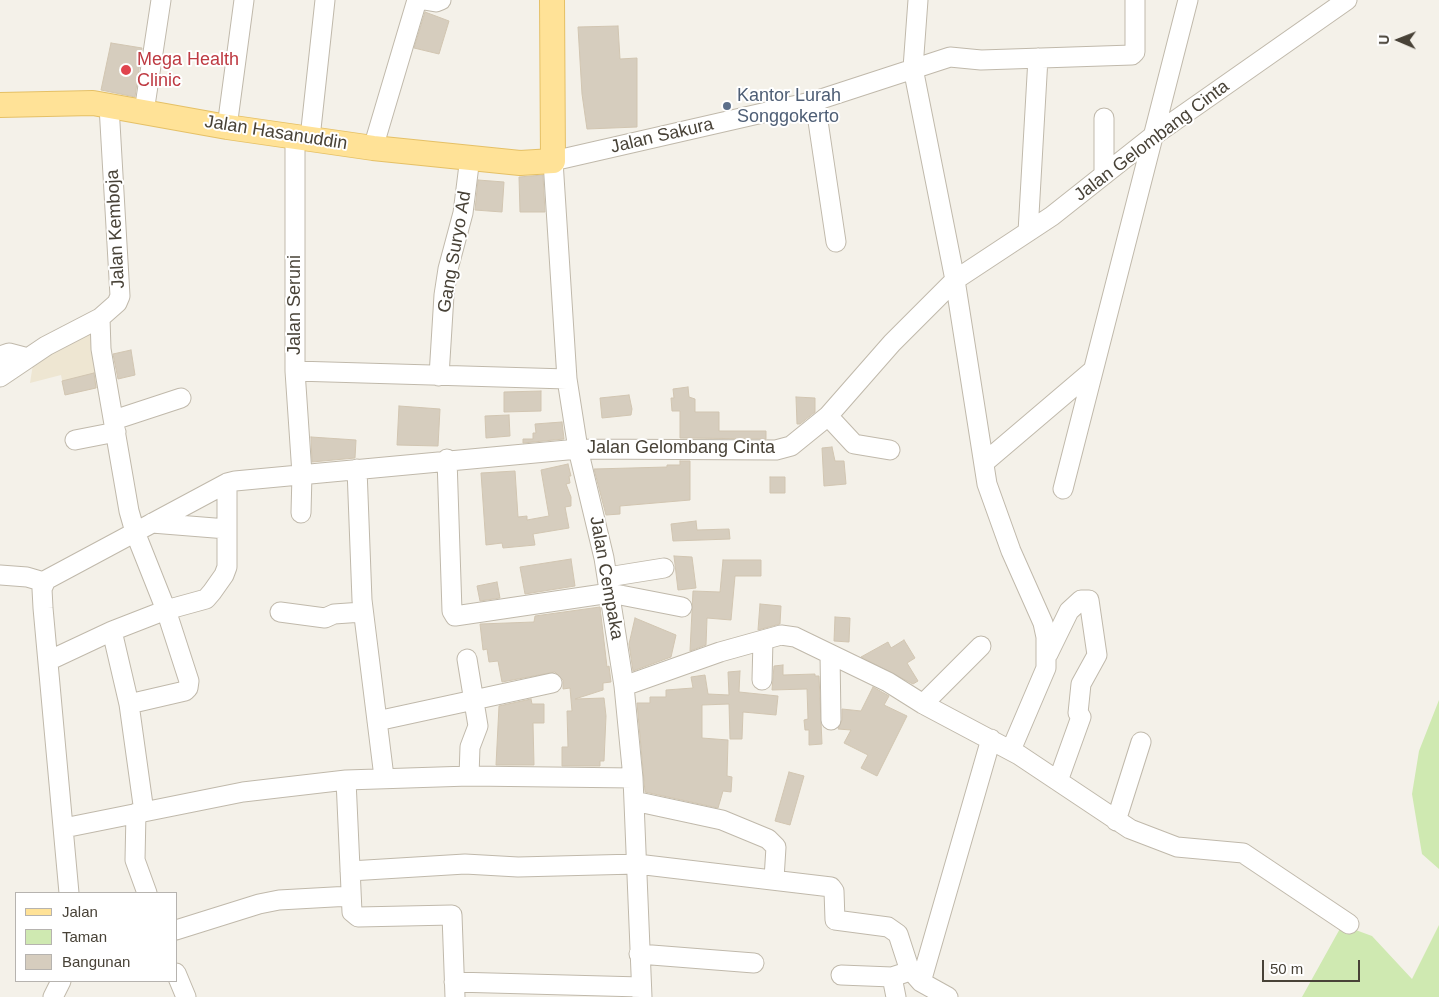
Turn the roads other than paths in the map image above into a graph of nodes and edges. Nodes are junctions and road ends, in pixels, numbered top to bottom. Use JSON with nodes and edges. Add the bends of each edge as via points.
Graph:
{"nodes":[{"id":1,"x":161,"y":0,"type":"edge"},
{"id":2,"x":244,"y":0,"type":"edge"},
{"id":3,"x":325,"y":0,"type":"edge"},
{"id":4,"x":417,"y":0,"type":"edge"},
{"id":5,"x":424,"y":0,"type":"edge"},
{"id":6,"x":441,"y":0,"type":"edge"},
{"id":7,"x":552,"y":0,"type":"edge"},
{"id":8,"x":918,"y":0,"type":"edge"},
{"id":9,"x":1135,"y":0,"type":"edge"},
{"id":10,"x":1188,"y":0,"type":"edge"},
{"id":11,"x":1347,"y":0,"type":"edge"},
{"id":12,"x":1038,"y":58,"type":"junction"},
{"id":13,"x":914,"y":68,"type":"junction"},
{"id":14,"x":815,"y":101,"type":"junction"},
{"id":15,"x":0,"y":105,"type":"edge"},
{"id":16,"x":109,"y":106,"type":"junction"},
{"id":17,"x":144,"y":112,"type":"junction"},
{"id":18,"x":1104,"y":118,"type":"dead end"},
{"id":19,"x":227,"y":127,"type":"junction"},
{"id":20,"x":1153,"y":136,"type":"junction"},
{"id":21,"x":302,"y":137,"type":"junction"},
{"id":22,"x":373,"y":148,"type":"junction"},
{"id":23,"x":470,"y":157,"type":"junction"},
{"id":24,"x":554,"y":161,"type":"junction"},
{"id":25,"x":1104,"y":175,"type":"junction"},
{"id":26,"x":1028,"y":232,"type":"junction"},
{"id":27,"x":836,"y":242,"type":"dead end"},
{"id":28,"x":954,"y":280,"type":"junction"},
{"id":29,"x":100,"y":318,"type":"junction"},
{"id":30,"x":0,"y":356,"type":"edge"},
{"id":31,"x":28,"y":358,"type":"junction"},
{"id":32,"x":295,"y":371,"type":"junction"},
{"id":33,"x":1092,"y":371,"type":"junction"},
{"id":34,"x":439,"y":376,"type":"junction"},
{"id":35,"x":0,"y":377,"type":"edge"},
{"id":36,"x":567,"y":379,"type":"junction"},
{"id":37,"x":181,"y":398,"type":"dead end"},
{"id":38,"x":828,"y":416,"type":"junction"},
{"id":39,"x":115,"y":426,"type":"junction"},
{"id":40,"x":75,"y":440,"type":"dead end"},
{"id":41,"x":578,"y":449,"type":"junction"},
{"id":42,"x":890,"y":450,"type":"dead end"},
{"id":43,"x":447,"y":460,"type":"junction"},
{"id":44,"x":985,"y":462,"type":"junction"},
{"id":45,"x":357,"y":469,"type":"junction"},
{"id":46,"x":302,"y":474,"type":"junction"},
{"id":47,"x":227,"y":483,"type":"junction"},
{"id":48,"x":1063,"y":489,"type":"dead end"},
{"id":49,"x":301,"y":513,"type":"dead end"},
{"id":50,"x":152,"y":523,"type":"junction"},
{"id":51,"x":227,"y":529,"type":"junction"},
{"id":52,"x":135,"y":532,"type":"junction"},
{"id":53,"x":664,"y":568,"type":"dead end"},
{"id":54,"x":0,"y":575,"type":"edge"},
{"id":55,"x":44,"y":582,"type":"junction"},
{"id":56,"x":609,"y":585,"type":"junction"},
{"id":57,"x":682,"y":607,"type":"dead end"},
{"id":58,"x":166,"y":610,"type":"junction"},
{"id":59,"x":280,"y":612,"type":"dead end"},
{"id":60,"x":363,"y":612,"type":"junction"},
{"id":61,"x":112,"y":631,"type":"junction"},
{"id":62,"x":763,"y":640,"type":"junction"},
{"id":63,"x":981,"y":646,"type":"dead end"},
{"id":64,"x":830,"y":654,"type":"junction"},
{"id":65,"x":1048,"y":654,"type":"junction"},
{"id":66,"x":467,"y":659,"type":"dead end"},
{"id":67,"x":48,"y":661,"type":"junction"},
{"id":68,"x":762,"y":680,"type":"dead end"},
{"id":69,"x":552,"y":683,"type":"dead end"},
{"id":70,"x":624,"y":686,"type":"junction"},
{"id":71,"x":474,"y":699,"type":"junction"},
{"id":72,"x":129,"y":704,"type":"junction"},
{"id":73,"x":923,"y":704,"type":"junction"},
{"id":74,"x":831,"y":720,"type":"dead end"},
{"id":75,"x":377,"y":721,"type":"junction"},
{"id":76,"x":991,"y":739,"type":"junction"},
{"id":77,"x":1140,"y":742,"type":"dead end"},
{"id":78,"x":1011,"y":750,"type":"junction"},
{"id":79,"x":469,"y":776,"type":"junction"},
{"id":80,"x":384,"y":777,"type":"junction"},
{"id":81,"x":633,"y":778,"type":"junction"},
{"id":82,"x":346,"y":780,"type":"junction"},
{"id":83,"x":1058,"y":781,"type":"junction"},
{"id":84,"x":634,"y":801,"type":"junction"},
{"id":85,"x":140,"y":812,"type":"junction"},
{"id":86,"x":1116,"y":821,"type":"junction"},
{"id":87,"x":64,"y":828,"type":"junction"},
{"id":88,"x":637,"y":864,"type":"junction"},
{"id":89,"x":350,"y":871,"type":"junction"},
{"id":90,"x":774,"y":879,"type":"junction"},
{"id":91,"x":69,"y":892,"type":"edge"},
{"id":92,"x":147,"y":892,"type":"edge"},
{"id":93,"x":352,"y":896,"type":"junction"},
{"id":94,"x":1349,"y":924,"type":"dead end"},
{"id":95,"x":178,"y":929,"type":"edge"},
{"id":96,"x":640,"y":954,"type":"junction"},
{"id":97,"x":754,"y":963,"type":"dead end"},
{"id":98,"x":841,"y":975,"type":"dead end"},
{"id":99,"x":916,"y":976,"type":"junction"},
{"id":100,"x":178,"y":977,"type":"edge"},
{"id":101,"x":892,"y":977,"type":"junction"},
{"id":102,"x":61,"y":982,"type":"edge"},
{"id":103,"x":454,"y":990,"type":"edge"},
{"id":104,"x":642,"y":992,"type":"edge"},
{"id":105,"x":53,"y":997,"type":"edge"},
{"id":106,"x":186,"y":997,"type":"edge"},
{"id":107,"x":896,"y":997,"type":"edge"},
{"id":108,"x":948,"y":997,"type":"edge"}],
"edges":[{"from":1,"to":17,"type":"street"},
{"from":2,"to":19,"type":"street"},
{"from":3,"to":21,"type":"street","name":"Jalan Seruni"},
{"from":4,"to":22,"type":"street"},
{"from":5,"to":6,"type":"street"},
{"from":7,"to":24,"type":"main road"},
{"from":8,"to":13,"type":"street"},
{"from":9,"to":12,"type":"street","name":"Jalan Sakura","via":[[1133,54]]},
{"from":10,"to":20,"type":"street"},
{"from":11,"to":20,"type":"street","name":"Jalan Gelombang Cinta"},
{"from":12,"to":13,"type":"street","name":"Jalan Sakura","via":[[981,60],[950,57]]},
{"from":12,"to":26,"type":"street"},
{"from":13,"to":14,"type":"street","name":"Jalan Sakura"},
{"from":13,"to":28,"type":"street"},
{"from":14,"to":24,"type":"street","name":"Jalan Sakura"},
{"from":14,"to":27,"type":"street"},
{"from":15,"to":16,"type":"main road","name":"Jalan Hasanuddin","via":[[72,102]]},
{"from":16,"to":17,"type":"main road","name":"Jalan Hasanuddin"},
{"from":16,"to":29,"type":"street","name":"Jalan Kemboja","via":[[121,286],[117,303]]},
{"from":17,"to":19,"type":"main road","name":"Jalan Hasanuddin"},
{"from":18,"to":25,"type":"street"},
{"from":19,"to":21,"type":"main road","name":"Jalan Hasanuddin"},
{"from":20,"to":25,"type":"street","name":"Jalan Gelombang Cinta"},
{"from":20,"to":33,"type":"street"},
{"from":21,"to":22,"type":"main road","name":"Jalan Hasanuddin"},
{"from":21,"to":32,"type":"street","name":"Jalan Seruni"},
{"from":22,"to":23,"type":"main road","name":"Jalan Hasanuddin"},
{"from":23,"to":24,"type":"main road","name":"Jalan Hasanuddin","via":[[520,163]]},
{"from":23,"to":34,"type":"street","name":"Gang Suryo Ad","via":[[463,213],[444,294]]},
{"from":24,"to":36,"type":"street","name":"Jalan Cempaka"},
{"from":25,"to":26,"type":"street","name":"Jalan Gelombang Cinta"},
{"from":26,"to":28,"type":"street","name":"Jalan Gelombang Cinta"},
{"from":28,"to":38,"type":"street","name":"Jalan Gelombang Cinta","via":[[892,343]]},
{"from":28,"to":44,"type":"street"},
{"from":29,"to":31,"type":"street","name":"Jalan Kemboja"},
{"from":29,"to":39,"type":"street","via":[[101,349]]},
{"from":30,"to":31,"type":"street","via":[[9,353]]},
{"from":31,"to":35,"type":"street","name":"Jalan Kemboja"},
{"from":32,"to":34,"type":"street"},
{"from":32,"to":46,"type":"street","name":"Jalan Seruni"},
{"from":33,"to":44,"type":"street"},
{"from":33,"to":48,"type":"street"},
{"from":34,"to":36,"type":"street"},
{"from":36,"to":41,"type":"street","name":"Jalan Cempaka"},
{"from":37,"to":39,"type":"street"},
{"from":38,"to":41,"type":"street","name":"Jalan Gelombang Cinta","via":[[792,446],[776,450]]},
{"from":38,"to":42,"type":"street","via":[[854,444]]},
{"from":39,"to":40,"type":"street"},
{"from":39,"to":52,"type":"street"},
{"from":41,"to":43,"type":"street","name":"Jalan Gelombang Cinta"},
{"from":41,"to":56,"type":"street","name":"Jalan Cempaka","via":[[597,520]]},
{"from":43,"to":45,"type":"street","name":"Jalan Gelombang Cinta"},
{"from":43,"to":56,"type":"street","via":[[452,611],[455,616]]},
{"from":44,"to":65,"type":"street","via":[[992,500],[1042,623]]},
{"from":45,"to":46,"type":"street","name":"Jalan Gelombang Cinta"},
{"from":45,"to":60,"type":"street"},
{"from":46,"to":47,"type":"street","name":"Jalan Gelombang Cinta"},
{"from":46,"to":49,"type":"street","name":"Jalan Seruni"},
{"from":47,"to":50,"type":"street"},
{"from":47,"to":51,"type":"street"},
{"from":50,"to":51,"type":"street"},
{"from":50,"to":52,"type":"street"},
{"from":51,"to":58,"type":"street","via":[[226,571],[212,592],[206,599]]},
{"from":52,"to":55,"type":"street"},
{"from":52,"to":58,"type":"street"},
{"from":53,"to":56,"type":"street"},
{"from":54,"to":55,"type":"street"},
{"from":55,"to":67,"type":"street"},
{"from":56,"to":57,"type":"street"},
{"from":56,"to":70,"type":"street","name":"Jalan Cempaka"},
{"from":58,"to":61,"type":"street"},
{"from":58,"to":72,"type":"street","via":[[189,681],[188,688]]},
{"from":59,"to":60,"type":"street","via":[[325,618],[334,614]]},
{"from":60,"to":75,"type":"street"},
{"from":61,"to":67,"type":"street"},
{"from":61,"to":72,"type":"street"},
{"from":62,"to":64,"type":"street","via":[[788,636]]},
{"from":62,"to":68,"type":"street"},
{"from":62,"to":70,"type":"street"},
{"from":63,"to":73,"type":"street"},
{"from":64,"to":73,"type":"street","via":[[888,682]]},
{"from":64,"to":74,"type":"street"},
{"from":65,"to":78,"type":"street","via":[[1046,668]]},
{"from":65,"to":83,"type":"street","via":[[1069,611],[1080,600],[1089,600],[1097,655],[1082,684],[1078,713],[1081,717]]},
{"from":66,"to":71,"type":"street"},
{"from":67,"to":87,"type":"street"},
{"from":69,"to":71,"type":"street"},
{"from":70,"to":81,"type":"street","name":"Jalan Cempaka"},
{"from":71,"to":75,"type":"street"},
{"from":71,"to":79,"type":"street","via":[[478,726],[470,747]]},
{"from":72,"to":85,"type":"street"},
{"from":73,"to":76,"type":"street"},
{"from":75,"to":80,"type":"street"},
{"from":76,"to":78,"type":"street"},
{"from":76,"to":99,"type":"street"},
{"from":77,"to":86,"type":"street"},
{"from":78,"to":83,"type":"street"},
{"from":79,"to":80,"type":"street"},
{"from":79,"to":81,"type":"street"},
{"from":80,"to":82,"type":"street"},
{"from":81,"to":84,"type":"street","name":"Jalan Cempaka"},
{"from":82,"to":85,"type":"street","via":[[243,792]]},
{"from":82,"to":89,"type":"street"},
{"from":83,"to":86,"type":"street"},
{"from":84,"to":88,"type":"street","name":"Jalan Cempaka"},
{"from":84,"to":90,"type":"street","via":[[722,820],[768,839],[776,847]]},
{"from":85,"to":87,"type":"street"},
{"from":85,"to":92,"type":"street","via":[[135,860]]},
{"from":86,"to":94,"type":"street","via":[[1177,846],[1230,850],[1251,856]]},
{"from":87,"to":91,"type":"street"},
{"from":88,"to":89,"type":"street","via":[[518,867],[465,864]]},
{"from":88,"to":90,"type":"street"},
{"from":88,"to":96,"type":"street","name":"Jalan Cempaka"},
{"from":89,"to":93,"type":"street"},
{"from":90,"to":99,"type":"street","via":[[831,887],[836,920],[892,929],[898,934]]},
{"from":93,"to":95,"type":"street","via":[[279,900]]},
{"from":93,"to":103,"type":"street","via":[[352,912],[358,917],[452,915]]},
{"from":96,"to":97,"type":"street"},
{"from":96,"to":104,"type":"street","name":"Jalan Cempaka"},
{"from":98,"to":101,"type":"street"},
{"from":99,"to":101,"type":"street"},
{"from":99,"to":108,"type":"street"},
{"from":100,"to":106,"type":"street"},
{"from":101,"to":107,"type":"street"},
{"from":102,"to":105,"type":"street"},
{"from":103,"to":104,"type":"street"}]}
